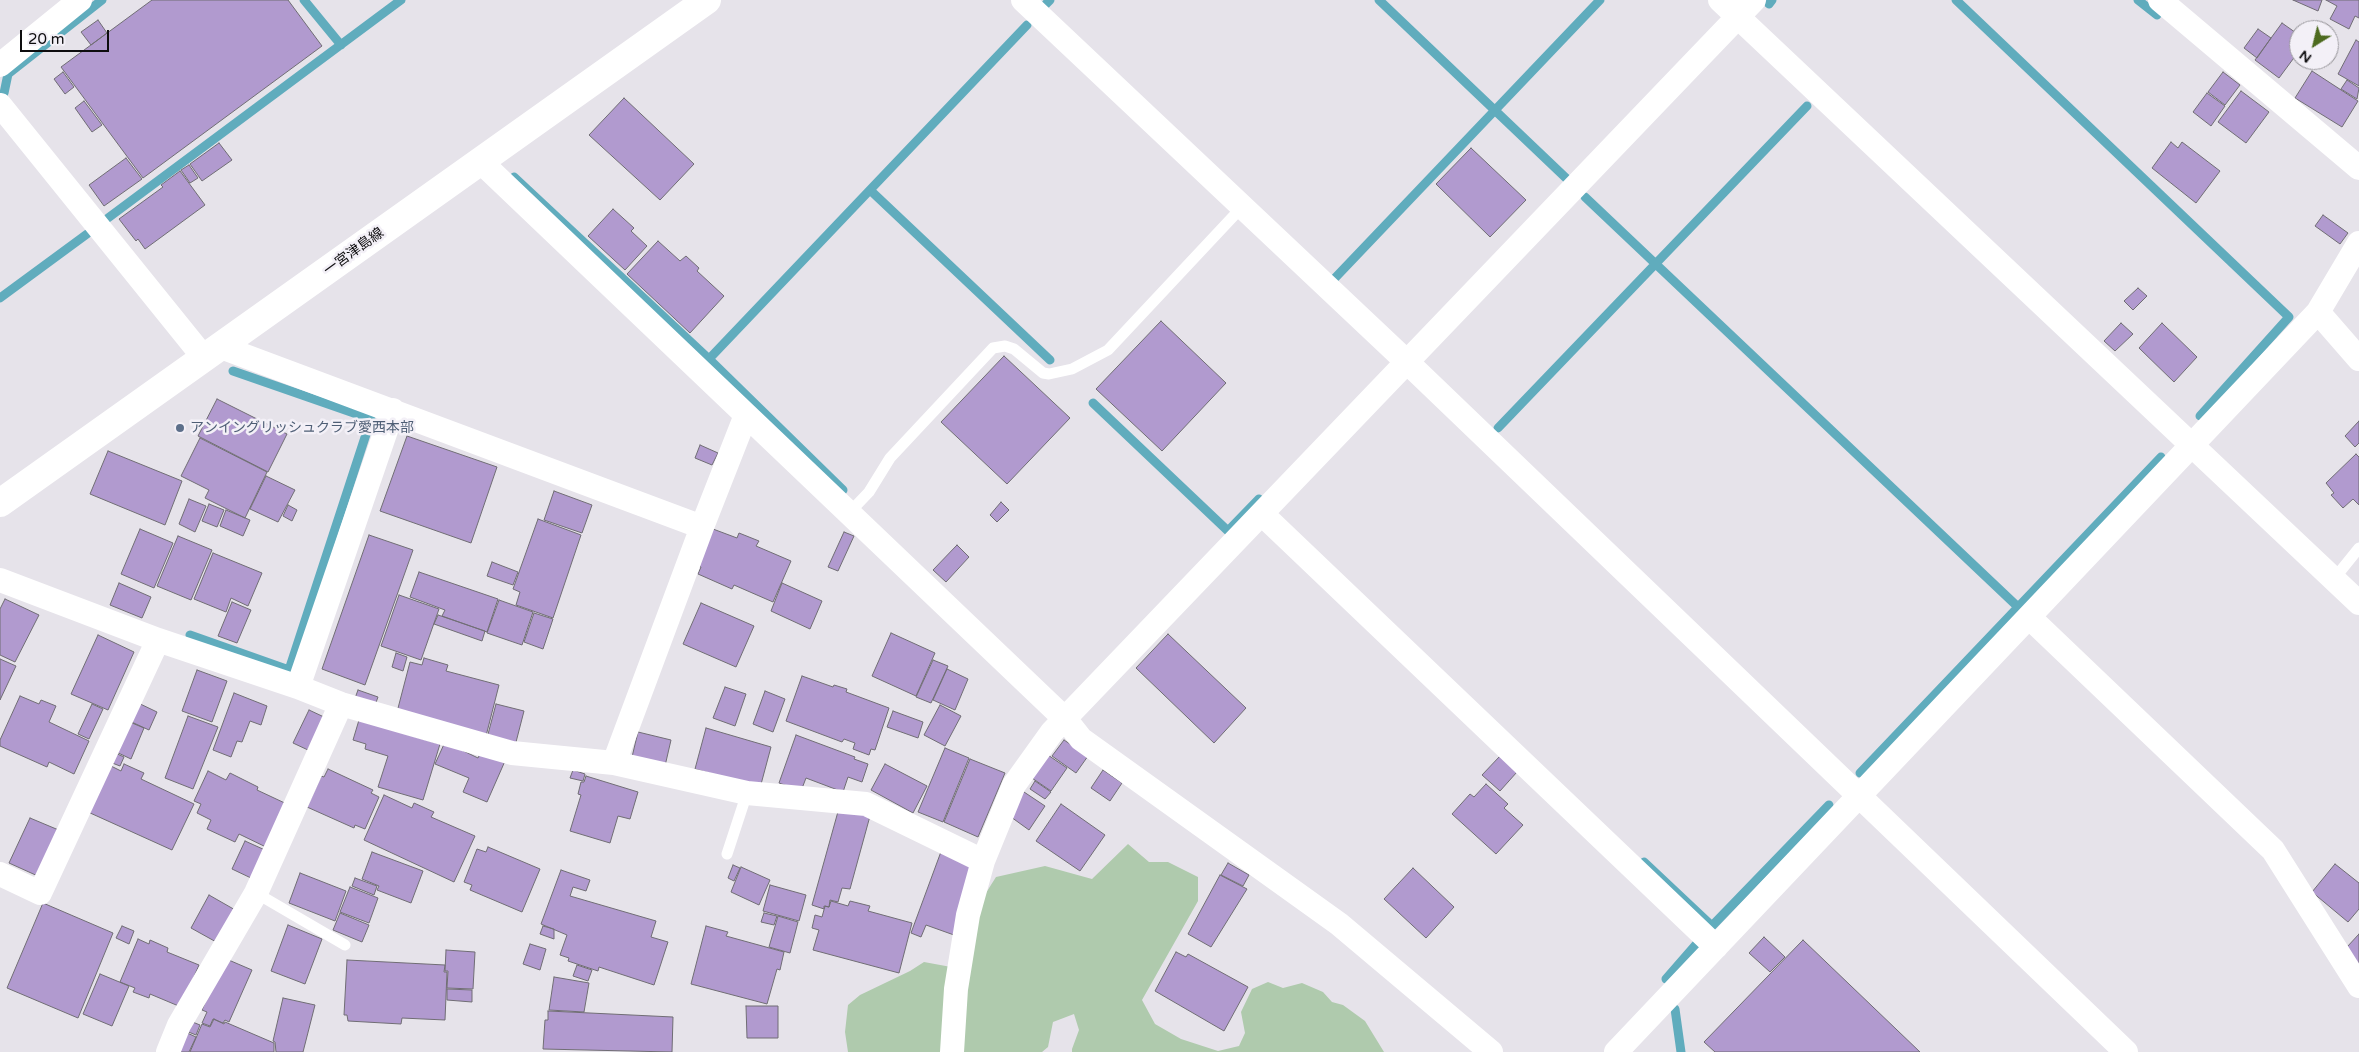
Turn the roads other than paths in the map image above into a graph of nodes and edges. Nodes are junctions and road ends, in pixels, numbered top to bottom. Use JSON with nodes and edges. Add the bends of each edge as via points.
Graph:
{"nodes":[{"id":1,"x":80,"y":0,"type":"edge"},
{"id":2,"x":707,"y":0,"type":"edge"},
{"id":3,"x":1023,"y":0,"type":"edge"},
{"id":4,"x":1720,"y":0,"type":"edge"},
{"id":5,"x":1754,"y":0,"type":"edge"},
{"id":6,"x":2160,"y":0,"type":"edge"},
{"id":7,"x":1738,"y":17,"type":"junction"},
{"id":8,"x":0,"y":65,"type":"edge"},
{"id":9,"x":0,"y":105,"type":"edge"},
{"id":10,"x":481,"y":162,"type":"junction"},
{"id":11,"x":2359,"y":168,"type":"edge"},
{"id":12,"x":1242,"y":207,"type":"junction"},
{"id":13,"x":2359,"y":243,"type":"edge"},
{"id":14,"x":2318,"y":312,"type":"junction"},
{"id":15,"x":213,"y":353,"type":"junction"},
{"id":16,"x":2359,"y":359,"type":"edge"},
{"id":17,"x":1407,"y":362,"type":"junction"},
{"id":18,"x":393,"y":410,"type":"junction"},
{"id":19,"x":746,"y":415,"type":"junction"},
{"id":20,"x":2192,"y":444,"type":"junction"},
{"id":21,"x":0,"y":503,"type":"edge"},
{"id":22,"x":849,"y":513,"type":"junction"},
{"id":23,"x":1262,"y":514,"type":"junction"},
{"id":24,"x":702,"y":527,"type":"junction"},
{"id":25,"x":2359,"y":548,"type":"edge"},
{"id":26,"x":2334,"y":579,"type":"junction"},
{"id":27,"x":0,"y":580,"type":"edge"},
{"id":28,"x":2359,"y":603,"type":"edge"},
{"id":29,"x":2029,"y":617,"type":"junction"},
{"id":30,"x":158,"y":640,"type":"junction"},
{"id":31,"x":298,"y":687,"type":"junction"},
{"id":32,"x":341,"y":704,"type":"junction"},
{"id":33,"x":1066,"y":720,"type":"junction"},
{"id":34,"x":614,"y":763,"type":"junction"},
{"id":35,"x":747,"y":793,"type":"junction"},
{"id":36,"x":1858,"y":796,"type":"junction"},
{"id":37,"x":727,"y":854,"type":"dead end"},
{"id":38,"x":983,"y":861,"type":"junction"},
{"id":39,"x":0,"y":874,"type":"edge"},
{"id":40,"x":256,"y":894,"type":"junction"},
{"id":41,"x":345,"y":945,"type":"dead end"},
{"id":42,"x":1716,"y":946,"type":"junction"},
{"id":43,"x":2359,"y":986,"type":"edge"},
{"id":44,"x":168,"y":1052,"type":"edge"},
{"id":45,"x":952,"y":1052,"type":"edge"},
{"id":46,"x":1490,"y":1052,"type":"edge"},
{"id":47,"x":1616,"y":1052,"type":"edge"},
{"id":48,"x":2126,"y":1052,"type":"edge"}],
"edges":[{"from":1,"to":8,"type":"street"},
{"from":2,"to":10,"type":"main road","name":"一宮津島線"},
{"from":3,"to":12,"type":"street"},
{"from":4,"to":7,"type":"street"},
{"from":5,"to":7,"type":"street"},
{"from":6,"to":11,"type":"street"},
{"from":7,"to":17,"type":"street"},
{"from":7,"to":20,"type":"street"},
{"from":9,"to":15,"type":"street"},
{"from":10,"to":15,"type":"main road","name":"一宮津島線"},
{"from":10,"to":19,"type":"street"},
{"from":12,"to":17,"type":"street"},
{"from":12,"to":22,"type":"lane","via":[[1108,350],[1072,369],[1050,374],[1043,373],[1014,349],[1005,346],[993,348],[890,458],[868,492]]},
{"from":13,"to":14,"type":"street"},
{"from":14,"to":16,"type":"street"},
{"from":14,"to":20,"type":"street"},
{"from":15,"to":18,"type":"street"},
{"from":15,"to":21,"type":"main road","name":"一宮津島線"},
{"from":17,"to":23,"type":"street"},
{"from":17,"to":36,"type":"street"},
{"from":18,"to":24,"type":"street"},
{"from":18,"to":31,"type":"street"},
{"from":19,"to":22,"type":"street"},
{"from":19,"to":24,"type":"street"},
{"from":20,"to":26,"type":"street"},
{"from":20,"to":29,"type":"street"},
{"from":22,"to":33,"type":"street"},
{"from":23,"to":33,"type":"street"},
{"from":23,"to":42,"type":"street"},
{"from":24,"to":34,"type":"street"},
{"from":25,"to":26,"type":"lane"},
{"from":26,"to":28,"type":"street"},
{"from":27,"to":30,"type":"street"},
{"from":29,"to":36,"type":"street"},
{"from":29,"to":43,"type":"street","via":[[2273,850]]},
{"from":30,"to":31,"type":"street"},
{"from":30,"to":39,"type":"street","via":[[40,894]]},
{"from":31,"to":32,"type":"street"},
{"from":32,"to":34,"type":"street","via":[[512,753]]},
{"from":32,"to":40,"type":"street"},
{"from":33,"to":38,"type":"street","via":[[1052,732],[1014,784]]},
{"from":33,"to":46,"type":"street","via":[[1081,739],[1339,924]]},
{"from":34,"to":35,"type":"street"},
{"from":35,"to":37,"type":"lane"},
{"from":35,"to":38,"type":"street","via":[[866,804]]},
{"from":36,"to":42,"type":"street"},
{"from":36,"to":48,"type":"street"},
{"from":38,"to":45,"type":"street","via":[[968,915],[956,989]]},
{"from":40,"to":41,"type":"lane"},
{"from":40,"to":44,"type":"street","via":[[179,1025]]},
{"from":42,"to":47,"type":"street"}]}
